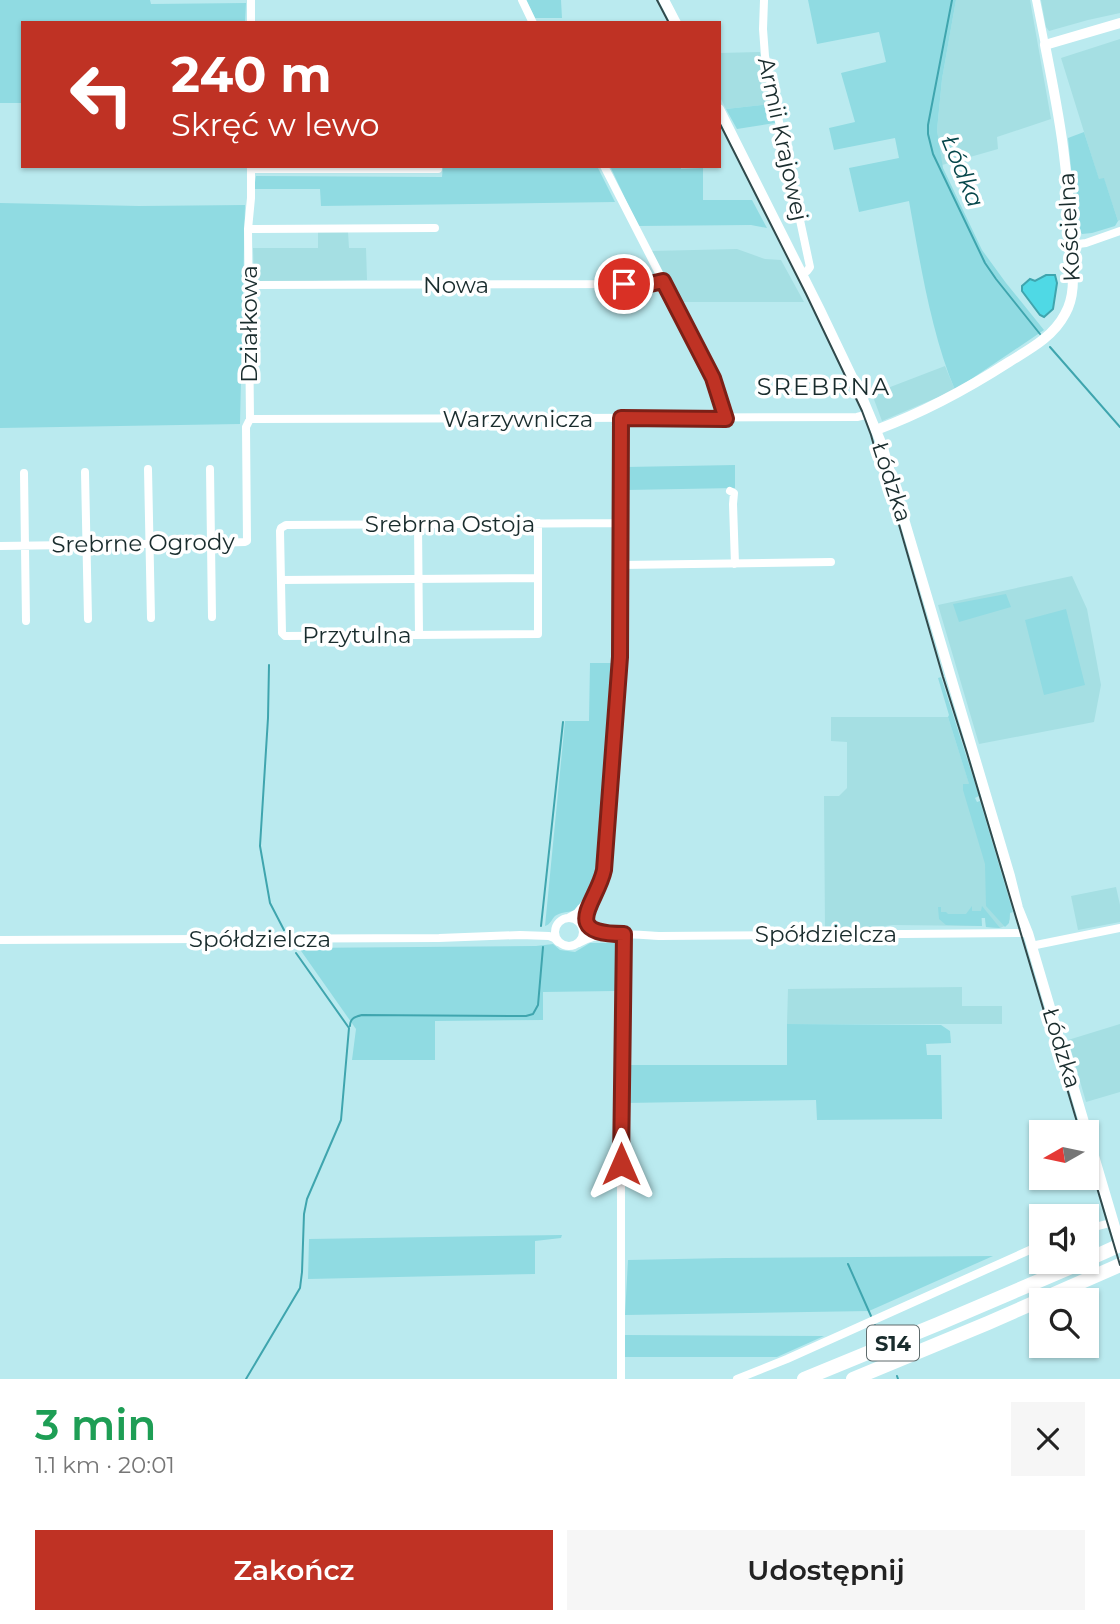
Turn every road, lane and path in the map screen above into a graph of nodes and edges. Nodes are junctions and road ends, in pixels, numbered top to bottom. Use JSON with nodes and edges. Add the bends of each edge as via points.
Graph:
{"nodes":[{"id":1,"x":251,"y":0,"type":"edge"},
{"id":2,"x":522,"y":0,"type":"edge"},
{"id":3,"x":664,"y":0,"type":"edge"},
{"id":4,"x":764,"y":0,"type":"edge"},
{"id":5,"x":1036,"y":0,"type":"edge"},
{"id":6,"x":251,"y":21,"type":"edge"},
{"id":7,"x":532,"y":21,"type":"edge"},
{"id":8,"x":675,"y":21,"type":"edge"},
{"id":9,"x":1120,"y":23,"type":"edge"},
{"id":10,"x":1045,"y":45,"type":"junction"},
{"id":11,"x":721,"y":113,"type":"edge"},
{"id":12,"x":251,"y":168,"type":"edge"},
{"id":13,"x":605,"y":168,"type":"edge"},
{"id":14,"x":438,"y":169,"type":"dead end"},
{"id":15,"x":435,"y":228,"type":"dead end"},
{"id":16,"x":248,"y":229,"type":"junction"},
{"id":17,"x":1120,"y":231,"type":"edge"},
{"id":18,"x":1071,"y":245,"type":"junction"},
{"id":19,"x":802,"y":274,"type":"junction"},
{"id":20,"x":663,"y":281,"type":"junction"},
{"id":21,"x":249,"y":285,"type":"junction"},
{"id":22,"x":869,"y":414,"type":"junction"},
{"id":23,"x":621,"y":418,"type":"junction"},
{"id":24,"x":250,"y":419,"type":"junction"},
{"id":25,"x":726,"y":419,"type":"junction"},
{"id":26,"x":876,"y":430,"type":"junction"},
{"id":27,"x":148,"y":469,"type":"dead end"},
{"id":28,"x":210,"y":469,"type":"dead end"},
{"id":29,"x":85,"y":472,"type":"dead end"},
{"id":30,"x":24,"y":473,"type":"dead end"},
{"id":31,"x":730,"y":491,"type":"dead end"},
{"id":32,"x":538,"y":523,"type":"junction"},
{"id":33,"x":621,"y":523,"type":"junction"},
{"id":34,"x":418,"y":524,"type":"junction"},
{"id":35,"x":281,"y":528,"type":"joint"},
{"id":36,"x":211,"y":543,"type":"junction"},
{"id":37,"x":86,"y":544,"type":"junction"},
{"id":38,"x":150,"y":544,"type":"junction"},
{"id":39,"x":0,"y":545,"type":"edge"},
{"id":40,"x":26,"y":545,"type":"junction"},
{"id":41,"x":831,"y":562,"type":"dead end"},
{"id":42,"x":735,"y":564,"type":"junction"},
{"id":43,"x":621,"y":565,"type":"junction"},
{"id":44,"x":538,"y":578,"type":"junction"},
{"id":45,"x":418,"y":579,"type":"junction"},
{"id":46,"x":281,"y":580,"type":"junction"},
{"id":47,"x":212,"y":617,"type":"dead end"},
{"id":48,"x":151,"y":618,"type":"dead end"},
{"id":49,"x":88,"y":619,"type":"dead end"},
{"id":50,"x":26,"y":621,"type":"dead end"},
{"id":51,"x":419,"y":635,"type":"junction"},
{"id":52,"x":596,"y":889,"type":"junction"},
{"id":53,"x":586,"y":912,"type":"junction"},
{"id":54,"x":568,"y":918,"type":"junction"},
{"id":55,"x":559,"y":922,"type":"junction"},
{"id":56,"x":581,"y":925,"type":"junction"},
{"id":57,"x":1120,"y":928,"type":"edge"},
{"id":58,"x":595,"y":931,"type":"junction"},
{"id":59,"x":1028,"y":933,"type":"junction"},
{"id":60,"x":621,"y":934,"type":"junction"},
{"id":61,"x":520,"y":935,"type":"junction"},
{"id":62,"x":0,"y":940,"type":"edge"},
{"id":63,"x":558,"y":942,"type":"junction"},
{"id":64,"x":579,"y":943,"type":"junction"},
{"id":65,"x":1031,"y":946,"type":"junction"},
{"id":66,"x":1114,"y":1222,"type":"junction"},
{"id":67,"x":1099,"y":1226,"type":"edge"},
{"id":68,"x":1116,"y":1246,"type":"edge"},
{"id":69,"x":1029,"y":1250,"type":"edge"},
{"id":70,"x":1099,"y":1254,"type":"edge"},
{"id":71,"x":1117,"y":1266,"type":"edge"},
{"id":72,"x":1055,"y":1274,"type":"edge"},
{"id":73,"x":621,"y":1379,"type":"edge"},
{"id":74,"x":737,"y":1379,"type":"edge"},
{"id":75,"x":804,"y":1379,"type":"edge"},
{"id":76,"x":853,"y":1379,"type":"edge"}],
"edges":[{"from":1,"to":6,"type":"street"},
{"from":2,"to":7,"type":"street"},
{"from":3,"to":8,"type":"main road"},
{"from":4,"to":19,"type":"street","name":"Armii Krajowej","via":[[765,56],[810,267]]},
{"from":5,"to":10,"type":"street","name":"Kościelna"},
{"from":9,"to":10,"type":"street"},
{"from":10,"to":18,"type":"street","name":"Kościelna","via":[[1064,153]]},
{"from":11,"to":19,"type":"main road","name":"Łódzka"},
{"from":12,"to":14,"type":"street"},
{"from":12,"to":16,"type":"street","name":"Działkowa"},
{"from":13,"to":20,"type":"street"},
{"from":15,"to":16,"type":"street"},
{"from":16,"to":21,"type":"street","name":"Działkowa"},
{"from":17,"to":18,"type":"street"},
{"from":18,"to":26,"type":"street","name":"Kościelna","via":[[1070,304],[1048,336],[968,388]]},
{"from":19,"to":22,"type":"main road","name":"Łódzka"},
{"from":20,"to":21,"type":"street","name":"Nowa"},
{"from":20,"to":25,"type":"street","via":[[713,378]]},
{"from":21,"to":24,"type":"street","name":"Działkowa"},
{"from":22,"to":25,"type":"street","name":"Warzywnicza"},
{"from":22,"to":26,"type":"main road","name":"Łódzka"},
{"from":23,"to":24,"type":"street","name":"Warzywnicza"},
{"from":23,"to":25,"type":"street","name":"Warzywnicza"},
{"from":23,"to":33,"type":"street"},
{"from":24,"to":36,"type":"street","name":"Srebrne Ogrody","via":[[246,427],[247,541]]},
{"from":26,"to":59,"type":"main road","name":"Łódzka","via":[[1010,876],[1027,915]]},
{"from":27,"to":38,"type":"street"},
{"from":28,"to":36,"type":"street"},
{"from":29,"to":37,"type":"street"},
{"from":30,"to":40,"type":"street"},
{"from":31,"to":42,"type":"street","via":[[735,497]]},
{"from":32,"to":33,"type":"street","name":"Srebrna Ostoja"},
{"from":32,"to":34,"type":"street","name":"Srebrna Ostoja"},
{"from":32,"to":44,"type":"street"},
{"from":33,"to":43,"type":"street"},
{"from":34,"to":35,"type":"street","name":"Srebrna Ostoja"},
{"from":34,"to":45,"type":"street"},
{"from":35,"to":46,"type":"street","name":"Przytulna"},
{"from":36,"to":38,"type":"street","name":"Srebrne Ogrody"},
{"from":36,"to":47,"type":"street"},
{"from":37,"to":38,"type":"street","name":"Srebrne Ogrody"},
{"from":37,"to":40,"type":"street","name":"Srebrne Ogrody"},
{"from":37,"to":49,"type":"street"},
{"from":38,"to":48,"type":"street"},
{"from":39,"to":40,"type":"street","name":"Srebrne Ogrody"},
{"from":40,"to":50,"type":"street"},
{"from":41,"to":42,"type":"street"},
{"from":42,"to":43,"type":"street"},
{"from":43,"to":52,"type":"street","via":[[618,693],[604,864]]},
{"from":44,"to":45,"type":"street"},
{"from":44,"to":51,"type":"street","name":"Przytulna","via":[[538,634]]},
{"from":45,"to":46,"type":"street"},
{"from":45,"to":51,"type":"street"},
{"from":46,"to":51,"type":"street","name":"Przytulna","via":[[283,635]]},
{"from":52,"to":53,"type":"street"},
{"from":52,"to":54,"type":"street"},
{"from":53,"to":56,"type":"street"},
{"from":53,"to":58,"type":"street"},
{"from":54,"to":55,"type":"street"},
{"from":54,"to":56,"type":"street"},
{"from":55,"to":61,"type":"street","via":[[549,930]]},
{"from":55,"to":63,"type":"street"},
{"from":56,"to":58,"type":"street"},
{"from":56,"to":64,"type":"street","via":[[584,934]]},
{"from":57,"to":65,"type":"street"},
{"from":58,"to":60,"type":"street"},
{"from":59,"to":60,"type":"street","name":"Spółdzielcza"},
{"from":59,"to":65,"type":"main road","name":"Łódzka"},
{"from":60,"to":64,"type":"street"},
{"from":60,"to":73,"type":"street"},
{"from":61,"to":62,"type":"street","name":"Spółdzielcza"},
{"from":61,"to":63,"type":"street","via":[[549,936]]},
{"from":63,"to":64,"type":"street","via":[[569,947]]},
{"from":65,"to":66,"type":"main road","name":"Łódzka"},
{"from":66,"to":67,"type":"street"},
{"from":66,"to":68,"type":"main road","name":"Łódzka"},
{"from":68,"to":70,"type":"highway","number":"S14"},
{"from":69,"to":74,"type":"street"},
{"from":71,"to":76,"type":"highway","number":"S14"},
{"from":72,"to":75,"type":"highway","number":"S14"}]}
